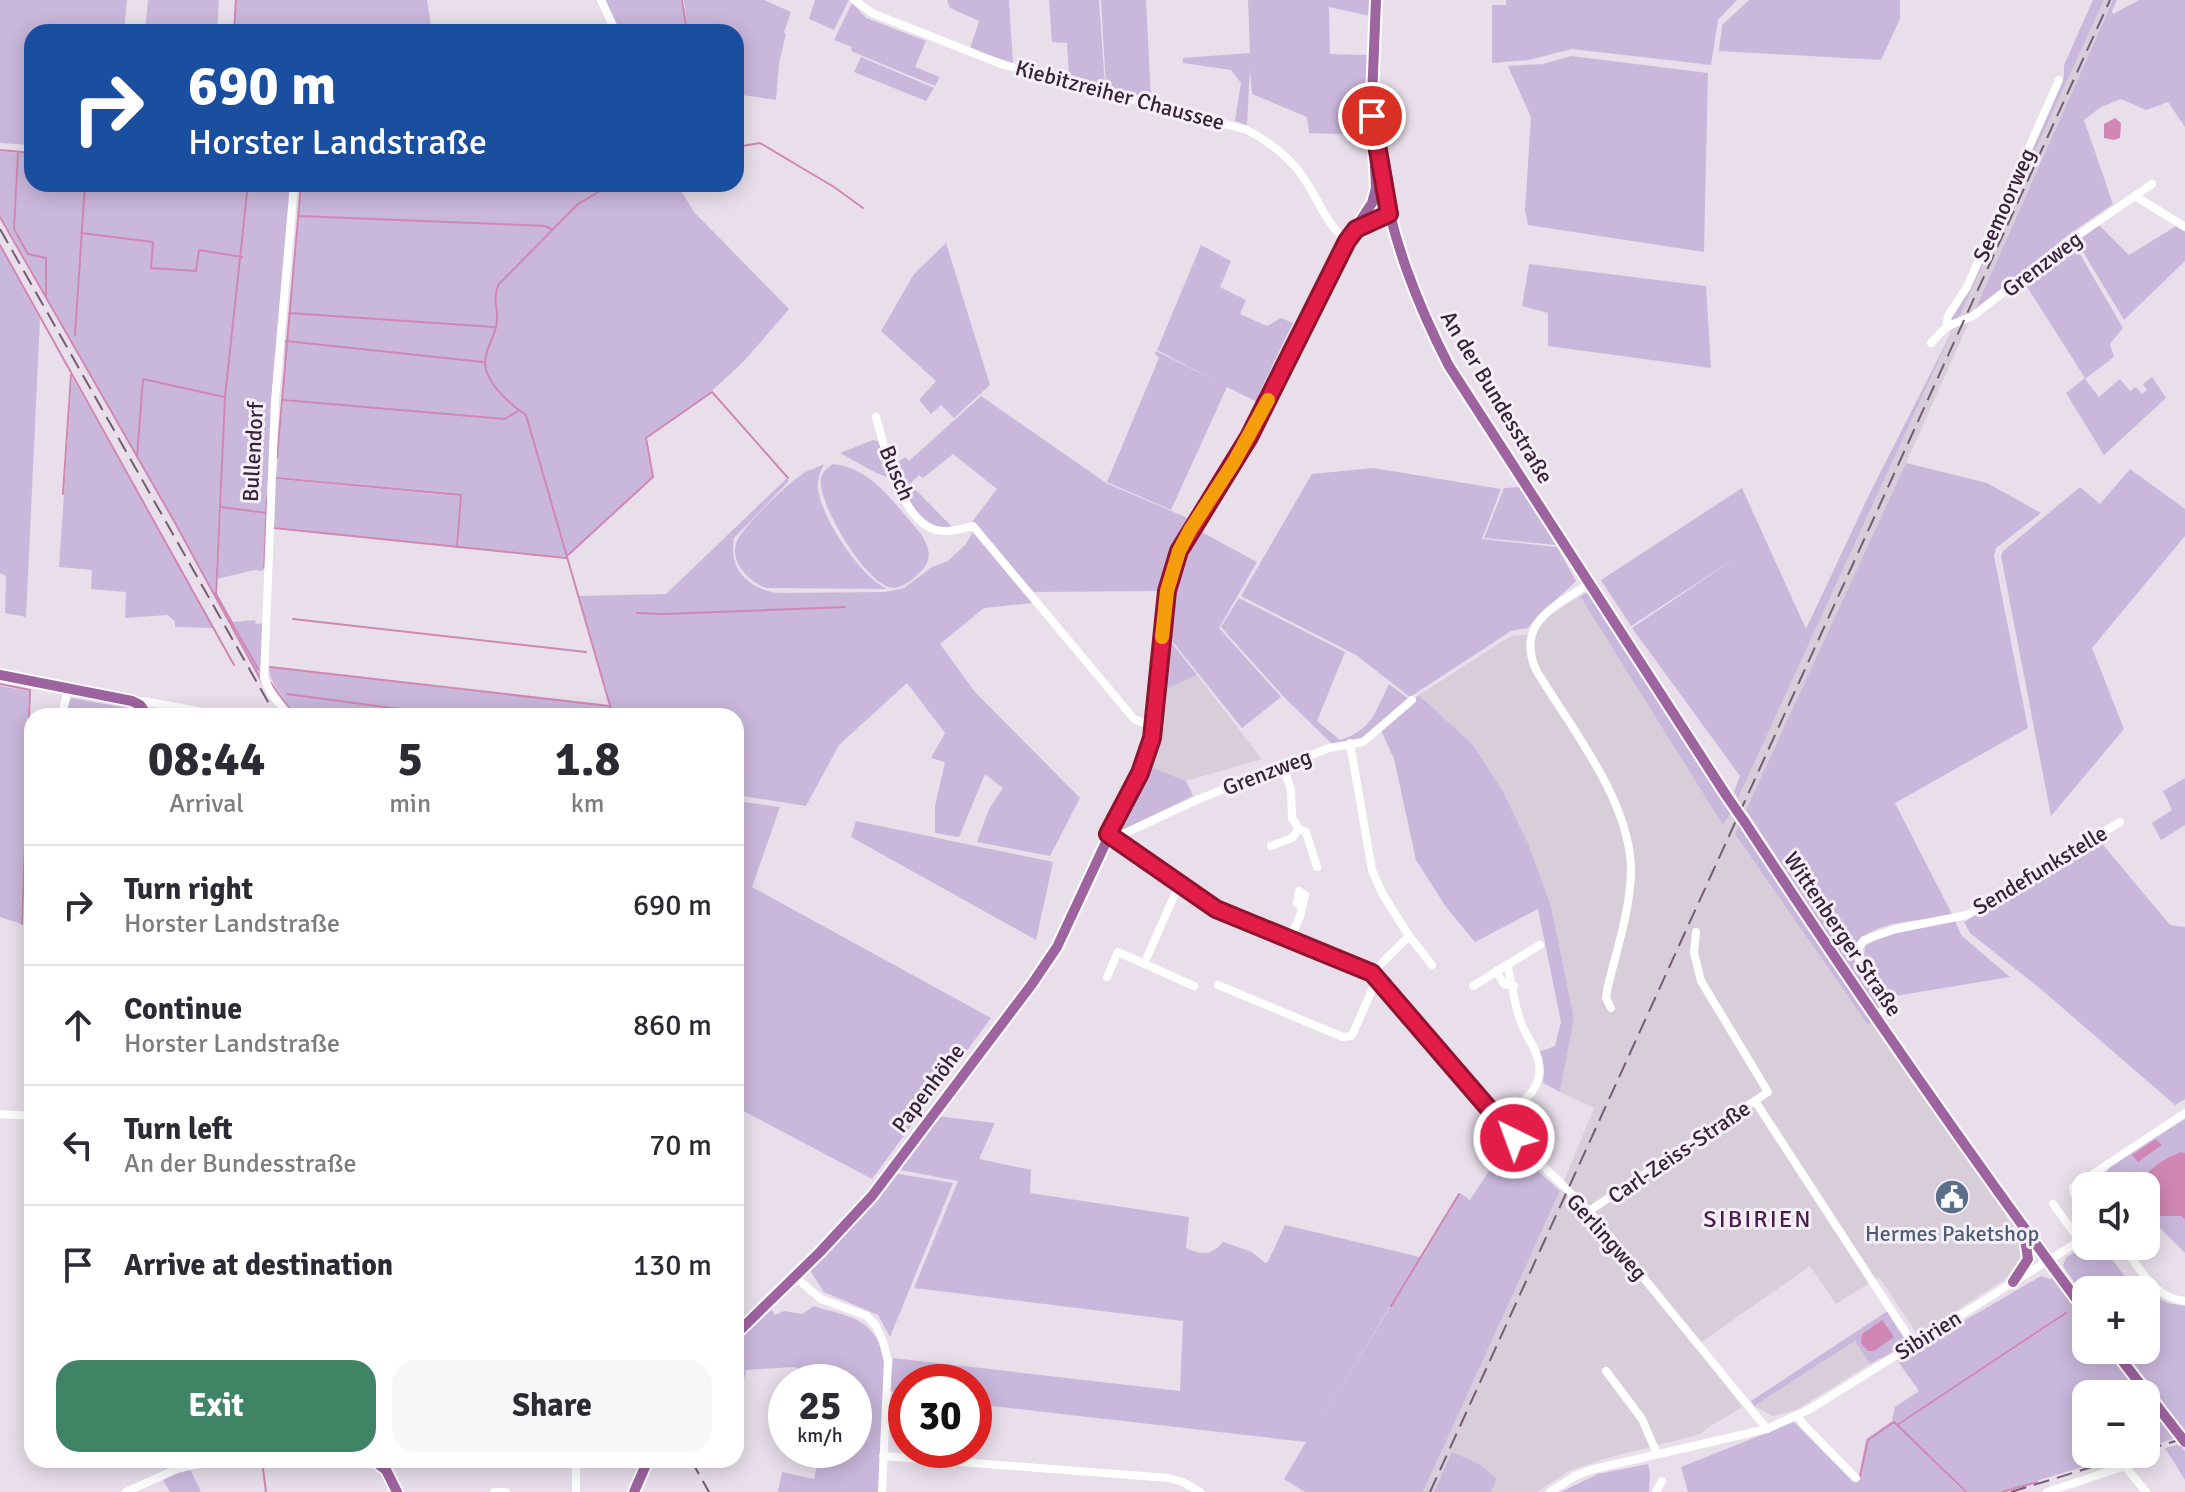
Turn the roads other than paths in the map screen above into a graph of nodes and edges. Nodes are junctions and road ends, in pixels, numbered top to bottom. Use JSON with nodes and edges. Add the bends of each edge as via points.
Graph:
{"nodes":[{"id":1,"x":601,"y":0,"type":"edge"},
{"id":2,"x":854,"y":0,"type":"edge"},
{"id":3,"x":1376,"y":0,"type":"edge"},
{"id":4,"x":612,"y":24,"type":"edge"},
{"id":5,"x":2059,"y":80,"type":"dead end"},
{"id":6,"x":1373,"y":127,"type":"junction"},
{"id":7,"x":2152,"y":184,"type":"dead end"},
{"id":8,"x":293,"y":192,"type":"edge"},
{"id":9,"x":2135,"y":196,"type":"junction"},
{"id":10,"x":1389,"y":214,"type":"junction"},
{"id":11,"x":2185,"y":227,"type":"edge"},
{"id":12,"x":1356,"y":229,"type":"junction"},
{"id":13,"x":1347,"y":241,"type":"junction"},
{"id":14,"x":1946,"y":327,"type":"junction"},
{"id":15,"x":1931,"y":343,"type":"dead end"},
{"id":16,"x":876,"y":417,"type":"dead end"},
{"id":17,"x":1581,"y":569,"type":"joint"},
{"id":18,"x":1590,"y":583,"type":"junction"},
{"id":19,"x":0,"y":675,"type":"edge"},
{"id":20,"x":68,"y":688,"type":"junction"},
{"id":21,"x":1412,"y":700,"type":"dead end"},
{"id":22,"x":64,"y":708,"type":"edge"},
{"id":23,"x":144,"y":708,"type":"edge"},
{"id":24,"x":283,"y":708,"type":"edge"},
{"id":25,"x":1153,"y":727,"type":"junction"},
{"id":26,"x":1350,"y":743,"type":"junction"},
{"id":27,"x":1283,"y":766,"type":"junction"},
{"id":28,"x":2120,"y":822,"type":"dead end"},
{"id":29,"x":1299,"y":829,"type":"junction"},
{"id":30,"x":1112,"y":837,"type":"junction"},
{"id":31,"x":1271,"y":846,"type":"dead end"},
{"id":32,"x":1317,"y":867,"type":"dead end"},
{"id":33,"x":1179,"y":885,"type":"junction"},
{"id":34,"x":1302,"y":907,"type":"dead end"},
{"id":35,"x":1696,"y":932,"type":"dead end"},
{"id":36,"x":1409,"y":936,"type":"junction"},
{"id":37,"x":1290,"y":940,"type":"junction"},
{"id":38,"x":1540,"y":945,"type":"dead end"},
{"id":39,"x":1144,"y":964,"type":"junction"},
{"id":40,"x":1432,"y":965,"type":"dead end"},
{"id":41,"x":1507,"y":965,"type":"junction"},
{"id":42,"x":1496,"y":971,"type":"junction"},
{"id":43,"x":1107,"y":977,"type":"dead end"},
{"id":44,"x":1376,"y":977,"type":"junction"},
{"id":45,"x":1218,"y":985,"type":"dead end"},
{"id":46,"x":1194,"y":986,"type":"dead end"},
{"id":47,"x":1473,"y":986,"type":"dead end"},
{"id":48,"x":1514,"y":986,"type":"junction"},
{"id":49,"x":1611,"y":1008,"type":"dead end"},
{"id":50,"x":1875,"y":1020,"type":"junction"},
{"id":51,"x":1755,"y":1101,"type":"junction"},
{"id":52,"x":2185,"y":1113,"type":"edge"},
{"id":53,"x":0,"y":1114,"type":"edge"},
{"id":54,"x":24,"y":1116,"type":"edge"},
{"id":55,"x":1498,"y":1122,"type":"junction"},
{"id":56,"x":2096,"y":1172,"type":"edge"},
{"id":57,"x":2053,"y":1204,"type":"dead end"},
{"id":58,"x":1589,"y":1211,"type":"junction"},
{"id":59,"x":2022,"y":1226,"type":"junction"},
{"id":60,"x":2072,"y":1226,"type":"edge"},
{"id":61,"x":2072,"y":1246,"type":"edge"},
{"id":62,"x":2134,"y":1260,"type":"edge"},
{"id":63,"x":2048,"y":1261,"type":"junction"},
{"id":64,"x":795,"y":1277,"type":"junction"},
{"id":65,"x":2013,"y":1282,"type":"junction"},
{"id":66,"x":2072,"y":1293,"type":"edge"},
{"id":67,"x":2185,"y":1301,"type":"edge"},
{"id":68,"x":744,"y":1326,"type":"edge"},
{"id":69,"x":1913,"y":1344,"type":"junction"},
{"id":70,"x":2125,"y":1364,"type":"edge"},
{"id":71,"x":1606,"y":1371,"type":"dead end"},
{"id":72,"x":1797,"y":1415,"type":"junction"},
{"id":73,"x":1767,"y":1429,"type":"junction"},
{"id":74,"x":2185,"y":1442,"type":"edge"},
{"id":75,"x":1657,"y":1454,"type":"junction"},
{"id":76,"x":883,"y":1456,"type":"junction"},
{"id":77,"x":181,"y":1468,"type":"edge"},
{"id":78,"x":383,"y":1468,"type":"edge"},
{"id":79,"x":576,"y":1468,"type":"edge"},
{"id":80,"x":644,"y":1468,"type":"edge"},
{"id":81,"x":1856,"y":1478,"type":"dead end"},
{"id":82,"x":1662,"y":1481,"type":"dead end"},
{"id":83,"x":126,"y":1492,"type":"edge"},
{"id":84,"x":397,"y":1492,"type":"edge"},
{"id":85,"x":494,"y":1492,"type":"edge"},
{"id":86,"x":506,"y":1492,"type":"edge"},
{"id":87,"x":576,"y":1492,"type":"edge"},
{"id":88,"x":634,"y":1492,"type":"edge"},
{"id":89,"x":882,"y":1492,"type":"edge"},
{"id":90,"x":1200,"y":1492,"type":"edge"},
{"id":91,"x":1550,"y":1492,"type":"edge"},
{"id":92,"x":1656,"y":1492,"type":"edge"},
{"id":93,"x":2047,"y":1492,"type":"edge"},
{"id":94,"x":2146,"y":1492,"type":"edge"}],
"edges":[{"from":1,"to":4,"type":"street"},
{"from":2,"to":13,"type":"street","name":"Kiebitzreiher Chaussee","via":[[872,13],[1001,64],[1247,130],[1298,170],[1334,230]]},
{"from":3,"to":6,"type":"main road","name":"An der Bundesstraße"},
{"from":5,"to":14,"type":"street","name":"Seemoorweg"},
{"from":6,"to":10,"type":"main road","name":"An der Bundesstraße"},
{"from":6,"to":12,"type":"main road","name":"Papenhöhe","via":[[1376,188]]},
{"from":7,"to":9,"type":"street","name":"Grenzweg"},
{"from":8,"to":24,"type":"street","name":"Bullendorf","via":[[275,401],[264,678]]},
{"from":9,"to":11,"type":"street"},
{"from":9,"to":14,"type":"street","name":"Grenzweg","via":[[1973,316]]},
{"from":10,"to":12,"type":"main road"},
{"from":10,"to":17,"type":"main road","name":"An der Bundesstraße","via":[[1403,264],[1449,366]]},
{"from":12,"to":13,"type":"main road","name":"Papenhöhe"},
{"from":13,"to":25,"type":"main road","name":"Papenhöhe","via":[[1249,437],[1179,551],[1167,591]]},
{"from":14,"to":15,"type":"street","name":"Grenzweg"},
{"from":16,"to":25,"type":"street","name":"Busch","via":[[904,499],[922,522],[936,530],[973,526],[1134,719]]},
{"from":17,"to":18,"type":"main road","name":"Wittenberger Straße"},
{"from":18,"to":49,"type":"street","via":[[1539,619],[1530,650],[1536,670],[1610,791],[1628,840],[1630,885],[1606,998]]},
{"from":18,"to":50,"type":"main road","name":"Wittenberger Straße","bridge":true},
{"from":19,"to":20,"type":"main road"},
{"from":20,"to":22,"type":"street"},
{"from":20,"to":23,"type":"main road"},
{"from":21,"to":26,"type":"street","name":"Grenzweg","via":[[1368,739]]},
{"from":25,"to":30,"type":"main road","name":"Papenhöhe","via":[[1149,750]]},
{"from":26,"to":27,"type":"street","name":"Grenzweg"},
{"from":26,"to":36,"type":"street","via":[[1372,870]]},
{"from":27,"to":29,"type":"street","via":[[1292,818]]},
{"from":27,"to":30,"type":"street","name":"Grenzweg"},
{"from":28,"to":50,"type":"street","name":"Sendefunkstelle","via":[[1967,915],[1864,940],[1859,961],[1886,1000]]},
{"from":29,"to":31,"type":"street","via":[[1292,838]]},
{"from":29,"to":32,"type":"street","via":[[1306,832]]},
{"from":30,"to":33,"type":"street","name":"Gerlingweg"},
{"from":30,"to":64,"type":"main road","name":"Papenhöhe","via":[[1042,970],[872,1196]]},
{"from":33,"to":37,"type":"street","name":"Gerlingweg","via":[[1216,909]]},
{"from":33,"to":39,"type":"street"},
{"from":34,"to":37,"type":"street"},
{"from":35,"to":51,"type":"street","name":"Carl-Zeiss-Straße","via":[[1694,953],[1701,981],[1768,1092]]},
{"from":36,"to":40,"type":"street"},
{"from":36,"to":44,"type":"street"},
{"from":37,"to":44,"type":"street","name":"Gerlingweg"},
{"from":38,"to":41,"type":"street"},
{"from":39,"to":43,"type":"street","via":[[1118,952]]},
{"from":39,"to":46,"type":"street"},
{"from":41,"to":42,"type":"street"},
{"from":41,"to":48,"type":"street"},
{"from":42,"to":47,"type":"street"},
{"from":42,"to":48,"type":"street","via":[[1504,984]]},
{"from":44,"to":45,"type":"street","via":[[1354,1031],[1343,1037]]},
{"from":44,"to":55,"type":"street","name":"Gerlingweg"},
{"from":48,"to":55,"type":"street","via":[[1520,1022],[1540,1071],[1534,1091]]},
{"from":50,"to":59,"type":"main road","name":"Wittenberger Straße"},
{"from":51,"to":58,"type":"street","name":"Carl-Zeiss-Straße"},
{"from":51,"to":69,"type":"street"},
{"from":52,"to":56,"type":"street"},
{"from":53,"to":54,"type":"street"},
{"from":55,"to":58,"type":"street","name":"Gerlingweg"},
{"from":57,"to":60,"type":"street"},
{"from":58,"to":73,"type":"street","name":"Gerlingweg"},
{"from":59,"to":63,"type":"main road","name":"Wittenberger Straße"},
{"from":59,"to":65,"type":"main road","via":[[2028,1259]]},
{"from":61,"to":63,"type":"street","name":"Sibirien"},
{"from":62,"to":67,"type":"street","via":[[2157,1291]]},
{"from":63,"to":65,"type":"street","name":"Sibirien"},
{"from":63,"to":66,"type":"main road","name":"Wittenberger Straße"},
{"from":64,"to":68,"type":"main road","name":"Papenhöhe"},
{"from":64,"to":76,"type":"street","via":[[821,1299],[867,1316],[876,1326],[888,1361]]},
{"from":65,"to":69,"type":"street","name":"Sibirien"},
{"from":69,"to":72,"type":"street","name":"Sibirien"},
{"from":70,"to":74,"type":"main road","bridge":true},
{"from":71,"to":75,"type":"street","via":[[1642,1419]]},
{"from":72,"to":73,"type":"street","name":"Sibirien"},
{"from":72,"to":81,"type":"street"},
{"from":73,"to":75,"type":"street","name":"Sibirien"},
{"from":75,"to":91,"type":"street","name":"Sibirien","via":[[1577,1475]]},
{"from":76,"to":89,"type":"street"},
{"from":76,"to":90,"type":"street","via":[[1168,1478]]},
{"from":77,"to":83,"type":"street"},
{"from":78,"to":84,"type":"main road"},
{"from":79,"to":87,"type":"street"},
{"from":80,"to":88,"type":"main road"},
{"from":82,"to":92,"type":"street"},
{"from":85,"to":86,"type":"street"},
{"from":93,"to":94,"type":"street","via":[[2125,1466]]}]}
